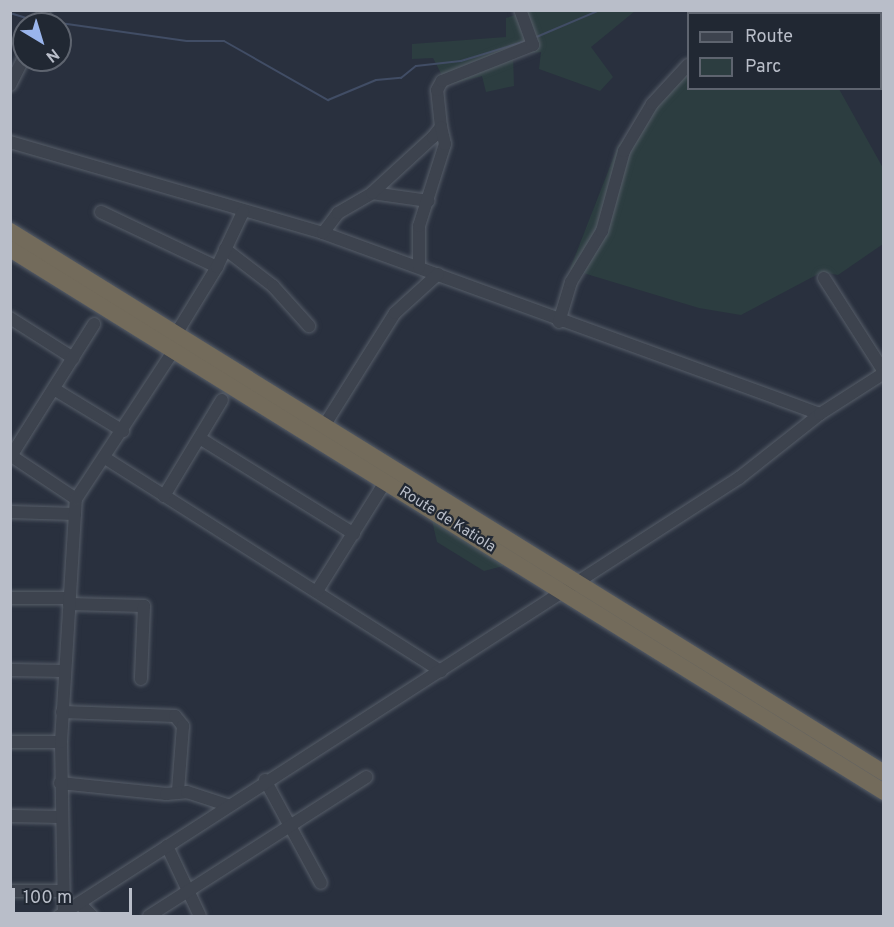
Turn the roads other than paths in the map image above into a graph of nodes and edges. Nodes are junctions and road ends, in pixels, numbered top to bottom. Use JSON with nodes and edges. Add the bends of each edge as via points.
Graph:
{"nodes":[{"id":1,"x":520,"y":10,"type":"edge"},
{"id":2,"x":687,"y":66,"type":"edge"},
{"id":3,"x":17,"y":72,"type":"edge"},
{"id":4,"x":10,"y":86,"type":"edge"},
{"id":5,"x":441,"y":127,"type":"junction"},
{"id":6,"x":10,"y":142,"type":"edge"},
{"id":7,"x":372,"y":193,"type":"junction"},
{"id":8,"x":428,"y":201,"type":"junction"},
{"id":9,"x":101,"y":212,"type":"dead end"},
{"id":10,"x":243,"y":212,"type":"junction"},
{"id":11,"x":10,"y":231,"type":"edge"},
{"id":12,"x":323,"y":233,"type":"junction"},
{"id":13,"x":10,"y":249,"type":"edge"},
{"id":14,"x":225,"y":249,"type":"junction"},
{"id":15,"x":217,"y":267,"type":"junction"},
{"id":16,"x":419,"y":267,"type":"junction"},
{"id":17,"x":438,"y":274,"type":"junction"},
{"id":18,"x":824,"y":278,"type":"dead end"},
{"id":19,"x":12,"y":322,"type":"edge"},
{"id":20,"x":559,"y":322,"type":"junction"},
{"id":21,"x":94,"y":324,"type":"dead end"},
{"id":22,"x":309,"y":326,"type":"dead end"},
{"id":23,"x":175,"y":342,"type":"junction"},
{"id":24,"x":73,"y":358,"type":"junction"},
{"id":25,"x":884,"y":373,"type":"edge"},
{"id":26,"x":54,"y":389,"type":"junction"},
{"id":27,"x":222,"y":400,"type":"dead end"},
{"id":28,"x":820,"y":414,"type":"junction"},
{"id":29,"x":324,"y":426,"type":"junction"},
{"id":30,"x":123,"y":431,"type":"junction"},
{"id":31,"x":201,"y":439,"type":"junction"},
{"id":32,"x":11,"y":455,"type":"edge"},
{"id":33,"x":105,"y":458,"type":"junction"},
{"id":34,"x":385,"y":482,"type":"junction"},
{"id":35,"x":164,"y":496,"type":"junction"},
{"id":36,"x":76,"y":499,"type":"junction"},
{"id":37,"x":10,"y":512,"type":"edge"},
{"id":38,"x":75,"y":514,"type":"junction"},
{"id":39,"x":354,"y":534,"type":"junction"},
{"id":40,"x":569,"y":587,"type":"junction"},
{"id":41,"x":317,"y":591,"type":"junction"},
{"id":42,"x":10,"y":598,"type":"edge"},
{"id":43,"x":69,"y":601,"type":"junction"},
{"id":44,"x":10,"y":669,"type":"edge"},
{"id":45,"x":64,"y":671,"type":"junction"},
{"id":46,"x":441,"y":671,"type":"junction"},
{"id":47,"x":141,"y":679,"type":"dead end"},
{"id":48,"x":62,"y":712,"type":"junction"},
{"id":49,"x":10,"y":742,"type":"edge"},
{"id":50,"x":61,"y":742,"type":"junction"},
{"id":51,"x":884,"y":773,"type":"edge"},
{"id":52,"x":366,"y":777,"type":"dead end"},
{"id":53,"x":265,"y":780,"type":"junction"},
{"id":54,"x":60,"y":783,"type":"junction"},
{"id":55,"x":178,"y":791,"type":"junction"},
{"id":56,"x":884,"y":792,"type":"edge"},
{"id":57,"x":227,"y":805,"type":"junction"},
{"id":58,"x":10,"y":816,"type":"edge"},
{"id":59,"x":61,"y":817,"type":"junction"},
{"id":60,"x":291,"y":828,"type":"junction"},
{"id":61,"x":168,"y":846,"type":"junction"},
{"id":62,"x":321,"y":883,"type":"dead end"},
{"id":63,"x":10,"y":891,"type":"edge"},
{"id":64,"x":62,"y":891,"type":"junction"},
{"id":65,"x":187,"y":892,"type":"junction"},
{"id":66,"x":81,"y":905,"type":"junction"},
{"id":67,"x":62,"y":915,"type":"edge"},
{"id":68,"x":92,"y":916,"type":"edge"},
{"id":69,"x":149,"y":916,"type":"edge"},
{"id":70,"x":200,"y":916,"type":"edge"}],
"edges":[{"from":1,"to":5,"type":"street","via":[[531,36],[442,81],[437,90]]},
{"from":2,"to":20,"type":"street","via":[[652,104],[624,151],[602,231],[571,282]]},
{"from":3,"to":4,"type":"street"},
{"from":5,"to":7,"type":"street"},
{"from":5,"to":8,"type":"street","via":[[445,144]]},
{"from":6,"to":10,"type":"street"},
{"from":7,"to":8,"type":"street"},
{"from":7,"to":12,"type":"street","via":[[338,213]]},
{"from":8,"to":16,"type":"street","via":[[419,226]]},
{"from":9,"to":15,"type":"street"},
{"from":10,"to":12,"type":"street"},
{"from":10,"to":14,"type":"street"},
{"from":11,"to":23,"type":"highway","name":"Route de Katiola"},
{"from":12,"to":16,"type":"street"},
{"from":13,"to":23,"type":"highway","name":"Route de Katiola"},
{"from":14,"to":15,"type":"street"},
{"from":14,"to":22,"type":"street","via":[[273,286]]},
{"from":15,"to":23,"type":"street"},
{"from":16,"to":17,"type":"street"},
{"from":17,"to":20,"type":"street"},
{"from":17,"to":29,"type":"street","via":[[395,312]]},
{"from":18,"to":25,"type":"street"},
{"from":19,"to":24,"type":"street"},
{"from":20,"to":28,"type":"street"},
{"from":21,"to":24,"type":"street"},
{"from":23,"to":29,"type":"highway","name":"Route de Katiola"},
{"from":23,"to":30,"type":"street"},
{"from":23,"to":34,"type":"highway","name":"Route de Katiola"},
{"from":24,"to":26,"type":"street"},
{"from":25,"to":28,"type":"street"},
{"from":26,"to":30,"type":"street"},
{"from":26,"to":32,"type":"street"},
{"from":27,"to":31,"type":"street"},
{"from":28,"to":40,"type":"street","via":[[739,478]]},
{"from":29,"to":40,"type":"highway","name":"Route de Katiola"},
{"from":30,"to":33,"type":"street"},
{"from":31,"to":35,"type":"street"},
{"from":31,"to":39,"type":"street"},
{"from":32,"to":36,"type":"street"},
{"from":33,"to":35,"type":"street"},
{"from":33,"to":36,"type":"street"},
{"from":34,"to":39,"type":"street"},
{"from":34,"to":40,"type":"highway","name":"Route de Katiola"},
{"from":35,"to":41,"type":"street"},
{"from":36,"to":38,"type":"street"},
{"from":37,"to":38,"type":"street"},
{"from":38,"to":43,"type":"street"},
{"from":39,"to":41,"type":"street"},
{"from":40,"to":46,"type":"street"},
{"from":40,"to":51,"type":"highway","name":"Route de Katiola"},
{"from":40,"to":56,"type":"highway","name":"Route de Katiola"},
{"from":41,"to":46,"type":"street"},
{"from":42,"to":43,"type":"street"},
{"from":43,"to":45,"type":"street"},
{"from":43,"to":47,"type":"street","via":[[144,606]]},
{"from":44,"to":45,"type":"street"},
{"from":45,"to":48,"type":"street"},
{"from":46,"to":53,"type":"street"},
{"from":48,"to":50,"type":"street"},
{"from":48,"to":55,"type":"street","via":[[175,716],[183,726]]},
{"from":49,"to":50,"type":"street"},
{"from":50,"to":54,"type":"street"},
{"from":52,"to":60,"type":"street"},
{"from":53,"to":57,"type":"street"},
{"from":53,"to":60,"type":"street"},
{"from":54,"to":55,"type":"street","via":[[159,794]]},
{"from":54,"to":59,"type":"street"},
{"from":55,"to":57,"type":"street"},
{"from":57,"to":61,"type":"street"},
{"from":58,"to":59,"type":"street"},
{"from":59,"to":64,"type":"street"},
{"from":60,"to":62,"type":"street"},
{"from":60,"to":65,"type":"street"},
{"from":61,"to":65,"type":"street"},
{"from":61,"to":66,"type":"street"},
{"from":63,"to":64,"type":"street"},
{"from":64,"to":67,"type":"street"},
{"from":65,"to":69,"type":"street"},
{"from":65,"to":70,"type":"street"},
{"from":66,"to":67,"type":"street"},
{"from":66,"to":68,"type":"street"}]}
